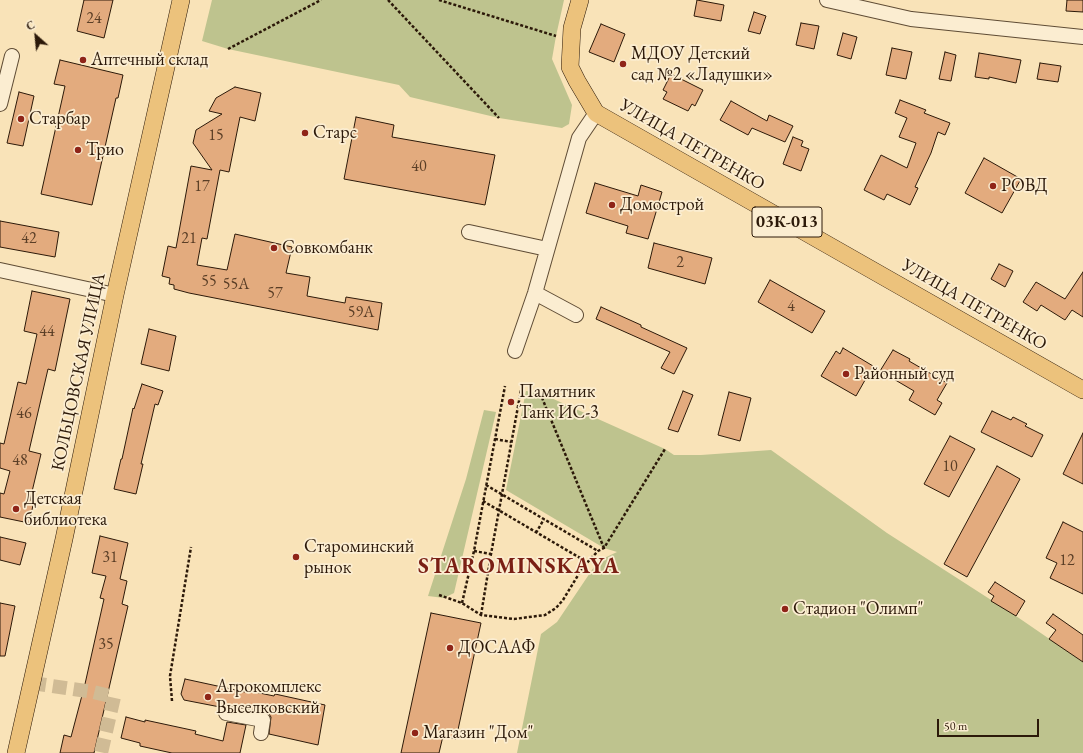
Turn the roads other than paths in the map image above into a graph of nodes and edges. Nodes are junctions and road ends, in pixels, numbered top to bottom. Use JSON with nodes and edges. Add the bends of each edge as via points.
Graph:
{"nodes":[{"id":1,"x":181,"y":0,"type":"edge"},
{"id":2,"x":580,"y":0,"type":"edge"},
{"id":3,"x":827,"y":0,"type":"edge"},
{"id":4,"x":1083,"y":37,"type":"edge"},
{"id":5,"x":12,"y":56,"type":"dead end"},
{"id":6,"x":0,"y":104,"type":"edge"},
{"id":7,"x":596,"y":113,"type":"junction"},
{"id":8,"x":469,"y":232,"type":"dead end"},
{"id":9,"x":547,"y":249,"type":"junction"},
{"id":10,"x":0,"y":270,"type":"edge"},
{"id":11,"x":535,"y":293,"type":"junction"},
{"id":12,"x":115,"y":295,"type":"junction"},
{"id":13,"x":576,"y":315,"type":"dead end"},
{"id":14,"x":515,"y":351,"type":"dead end"},
{"id":15,"x":1083,"y":390,"type":"edge"},
{"id":16,"x":226,"y":713,"type":"dead end"},
{"id":17,"x":261,"y":733,"type":"dead end"},
{"id":18,"x":16,"y":753,"type":"edge"}],
"edges":[{"from":1,"to":12,"type":"main road","name":"КОЛЬЦОВСКАЯ УЛИЦА"},
{"from":2,"to":7,"type":"main road","name":"УЛИЦА ПЕТРЕНКО","number":"03К-013","via":[[572,28],[570,67]]},
{"from":3,"to":4,"type":"street","via":[[910,19]]},
{"from":5,"to":6,"type":"street"},
{"from":7,"to":9,"type":"street","via":[[579,138]]},
{"from":7,"to":15,"type":"main road","name":"УЛИЦА ПЕТРЕНКО","number":"03К-013"},
{"from":8,"to":9,"type":"street"},
{"from":9,"to":11,"type":"street"},
{"from":10,"to":12,"type":"street"},
{"from":11,"to":13,"type":"street"},
{"from":11,"to":14,"type":"street"},
{"from":12,"to":18,"type":"main road","name":"КОЛЬЦОВСКАЯ УЛИЦА"},
{"from":16,"to":17,"type":"street","via":[[263,720]]}]}
